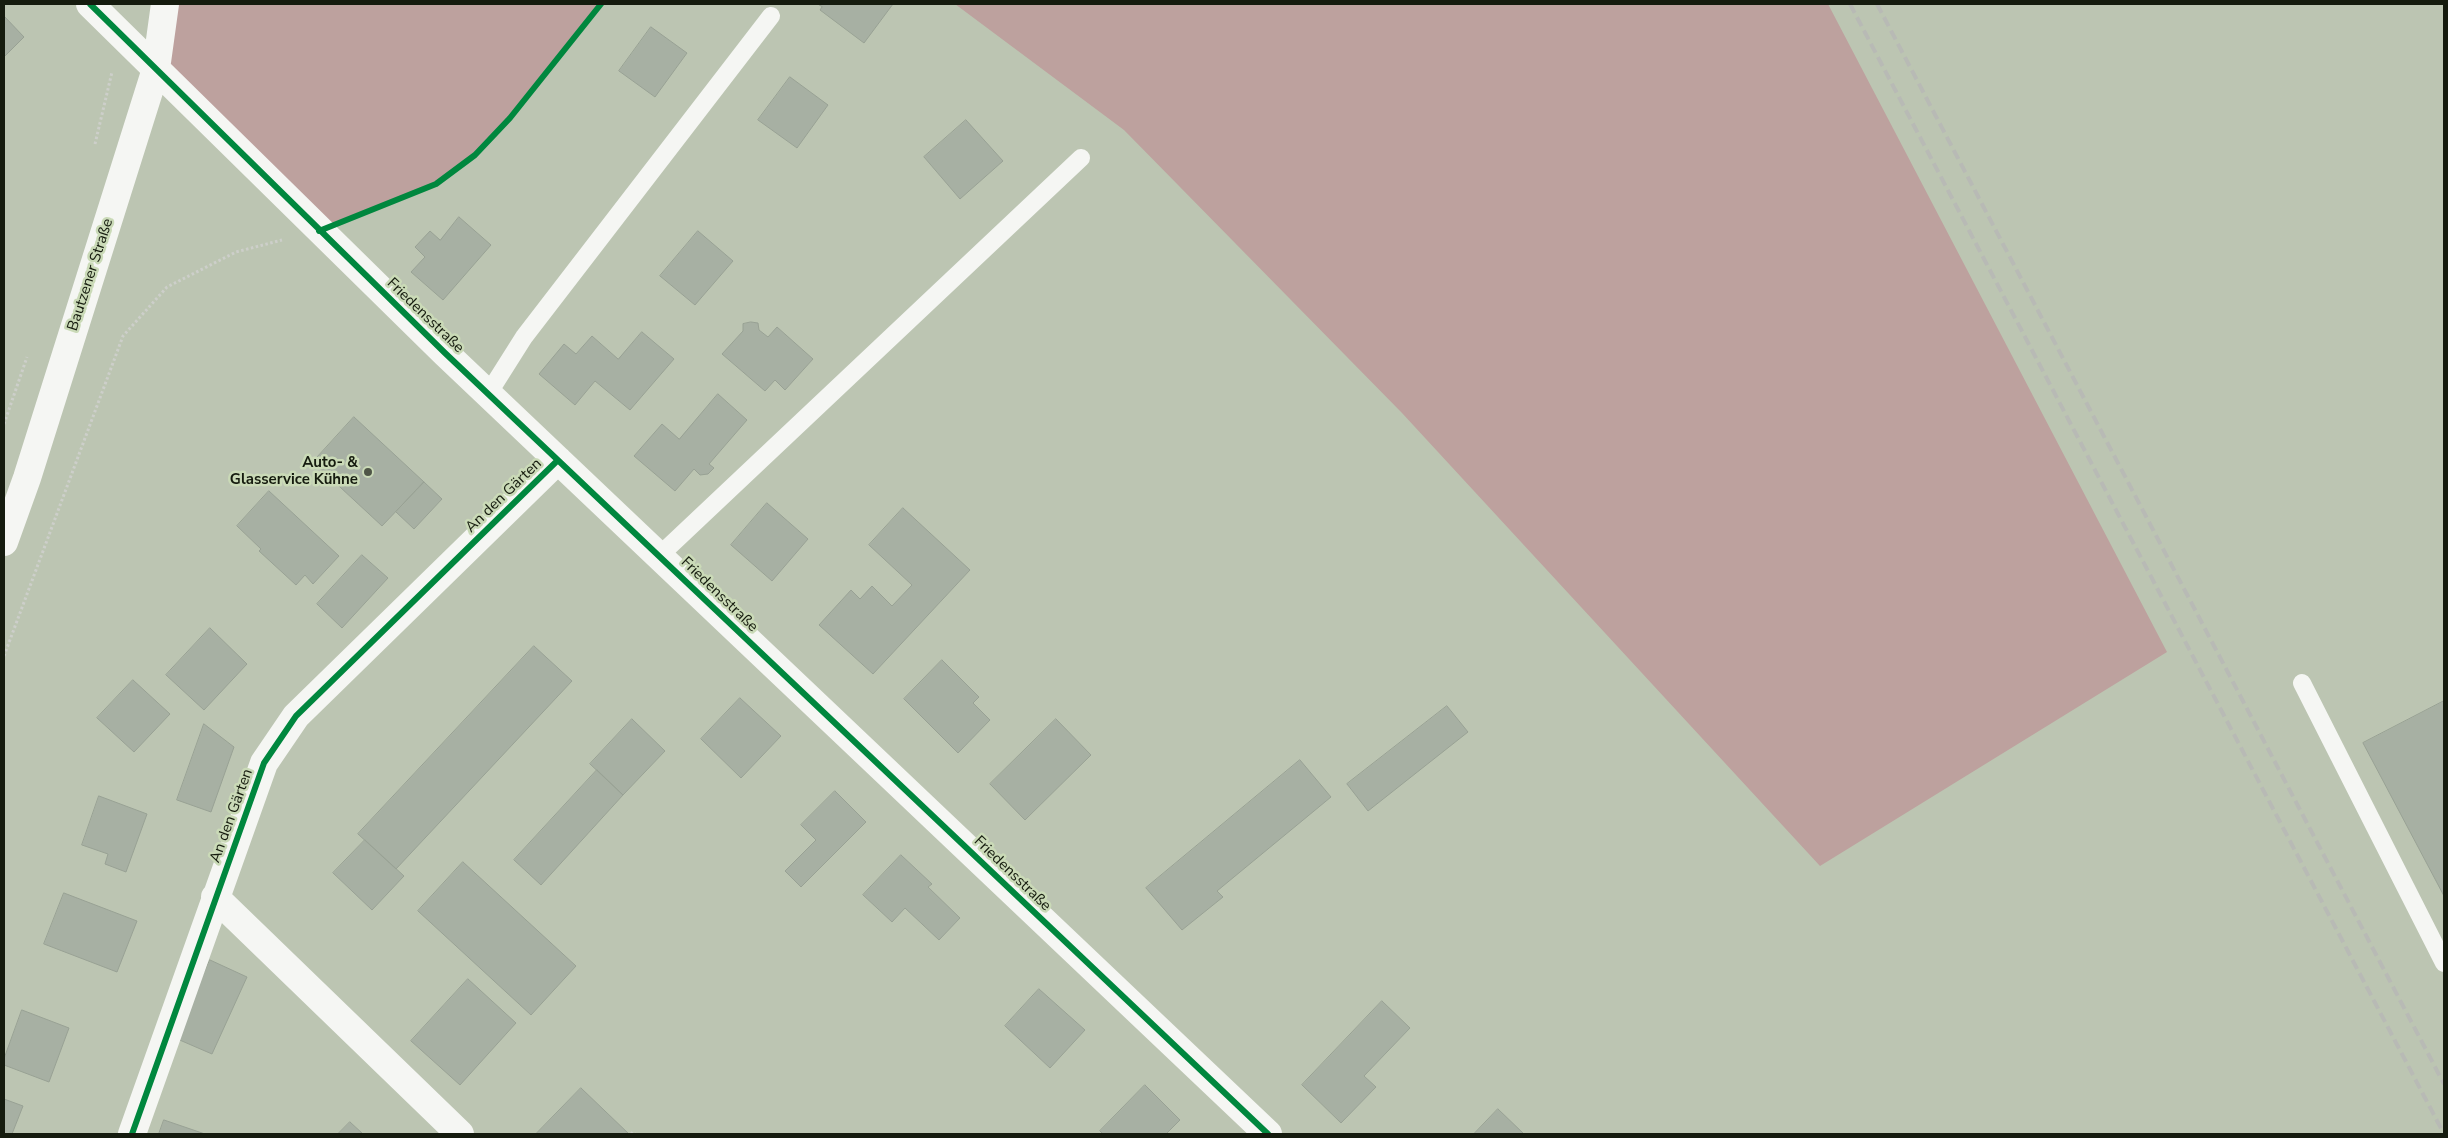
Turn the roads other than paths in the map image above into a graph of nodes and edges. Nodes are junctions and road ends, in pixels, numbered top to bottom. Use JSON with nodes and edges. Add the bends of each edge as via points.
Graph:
{"nodes":[{"id":1,"x":90,"y":4,"type":"edge"},
{"id":2,"x":165,"y":4,"type":"edge"},
{"id":3,"x":771,"y":16,"type":"dead end"},
{"id":4,"x":156,"y":69,"type":"junction"},
{"id":5,"x":1081,"y":158,"type":"dead end"},
{"id":6,"x":488,"y":394,"type":"junction"},
{"id":7,"x":558,"y":460,"type":"junction"},
{"id":8,"x":4,"y":542,"type":"edge"},
{"id":9,"x":659,"y":556,"type":"junction"},
{"id":10,"x":2302,"y":684,"type":"dead end"},
{"id":11,"x":215,"y":897,"type":"junction"},
{"id":12,"x":2444,"y":963,"type":"edge"},
{"id":13,"x":132,"y":1134,"type":"edge"},
{"id":14,"x":460,"y":1134,"type":"edge"},
{"id":15,"x":1268,"y":1134,"type":"edge"}],
"edges":[{"from":1,"to":4,"type":"street","name":"Friedensstraße"},
{"from":2,"to":4,"type":"street","name":"Bautzener Straße"},
{"from":3,"to":6,"type":"lane","via":[[524,337]]},
{"from":4,"to":6,"type":"street","name":"Friedensstraße"},
{"from":4,"to":8,"type":"street","name":"Bautzener Straße"},
{"from":5,"to":9,"type":"lane"},
{"from":6,"to":7,"type":"street","name":"Friedensstraße"},
{"from":7,"to":9,"type":"street","name":"Friedensstraße"},
{"from":7,"to":11,"type":"street","name":"An den Gärten","via":[[296,716],[264,763]]},
{"from":9,"to":15,"type":"street","name":"Friedensstraße"},
{"from":10,"to":12,"type":"lane"},
{"from":11,"to":13,"type":"street","name":"An den Gärten"},
{"from":11,"to":14,"type":"street"}]}
